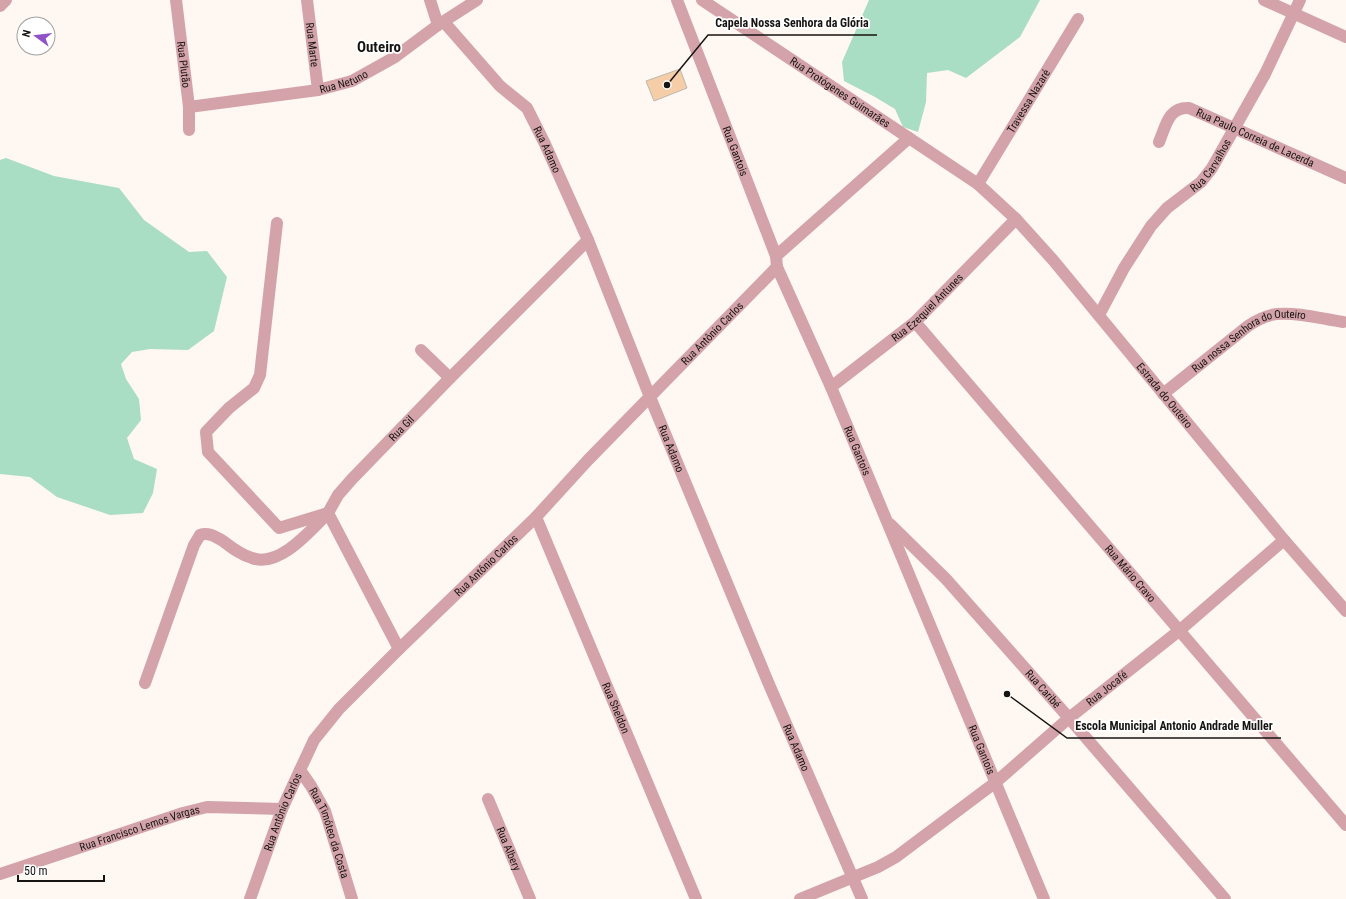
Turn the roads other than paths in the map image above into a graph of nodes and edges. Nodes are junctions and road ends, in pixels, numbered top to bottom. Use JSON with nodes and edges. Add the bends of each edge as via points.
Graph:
{"nodes":[{"id":1,"x":6,"y":0,"type":"edge"},
{"id":2,"x":176,"y":0,"type":"edge"},
{"id":3,"x":307,"y":0,"type":"edge"},
{"id":4,"x":430,"y":0,"type":"edge"},
{"id":5,"x":477,"y":0,"type":"edge"},
{"id":6,"x":677,"y":0,"type":"edge"},
{"id":7,"x":702,"y":0,"type":"edge"},
{"id":8,"x":1264,"y":0,"type":"edge"},
{"id":9,"x":1300,"y":0,"type":"edge"},
{"id":10,"x":0,"y":6,"type":"edge"},
{"id":11,"x":1294,"y":14,"type":"junction"},
{"id":12,"x":1078,"y":19,"type":"dead end"},
{"id":13,"x":441,"y":24,"type":"junction"},
{"id":14,"x":1346,"y":37,"type":"edge"},
{"id":15,"x":318,"y":90,"type":"junction"},
{"id":16,"x":189,"y":107,"type":"junction"},
{"id":17,"x":1235,"y":128,"type":"junction"},
{"id":18,"x":189,"y":130,"type":"dead end"},
{"id":19,"x":909,"y":138,"type":"junction"},
{"id":20,"x":1159,"y":142,"type":"dead end"},
{"id":21,"x":1346,"y":178,"type":"edge"},
{"id":22,"x":978,"y":184,"type":"junction"},
{"id":23,"x":1016,"y":219,"type":"junction"},
{"id":24,"x":276,"y":223,"type":"dead end"},
{"id":25,"x":588,"y":240,"type":"junction"},
{"id":26,"x":777,"y":262,"type":"junction"},
{"id":27,"x":1098,"y":315,"type":"junction"},
{"id":28,"x":915,"y":322,"type":"junction"},
{"id":29,"x":1343,"y":322,"type":"dead end"},
{"id":30,"x":421,"y":350,"type":"dead end"},
{"id":31,"x":450,"y":378,"type":"junction"},
{"id":32,"x":831,"y":387,"type":"junction"},
{"id":33,"x":1163,"y":394,"type":"junction"},
{"id":34,"x":650,"y":397,"type":"junction"},
{"id":35,"x":328,"y":513,"type":"junction"},
{"id":36,"x":536,"y":517,"type":"junction"},
{"id":37,"x":886,"y":520,"type":"junction"},
{"id":38,"x":1284,"y":540,"type":"junction"},
{"id":39,"x":1346,"y":595,"type":"edge"},
{"id":40,"x":1344,"y":609,"type":"edge"},
{"id":41,"x":1180,"y":630,"type":"junction"},
{"id":42,"x":399,"y":649,"type":"junction"},
{"id":43,"x":145,"y":683,"type":"dead end"},
{"id":44,"x":1069,"y":718,"type":"junction"},
{"id":45,"x":300,"y":770,"type":"junction"},
{"id":46,"x":996,"y":782,"type":"junction"},
{"id":47,"x":488,"y":799,"type":"dead end"},
{"id":48,"x":282,"y":809,"type":"junction"},
{"id":49,"x":1346,"y":825,"type":"edge"},
{"id":50,"x":0,"y":874,"type":"edge"},
{"id":51,"x":852,"y":877,"type":"junction"},
{"id":52,"x":250,"y":899,"type":"edge"},
{"id":53,"x":352,"y":899,"type":"edge"},
{"id":54,"x":530,"y":899,"type":"edge"},
{"id":55,"x":696,"y":899,"type":"edge"},
{"id":56,"x":800,"y":899,"type":"edge"},
{"id":57,"x":862,"y":899,"type":"edge"},
{"id":58,"x":1044,"y":899,"type":"edge"},
{"id":59,"x":1225,"y":899,"type":"edge"}],
"edges":[{"from":1,"to":10,"type":"street"},
{"from":2,"to":16,"type":"street","name":"Rua Plutão"},
{"from":3,"to":15,"type":"street","name":"Rua Marte"},
{"from":4,"to":13,"type":"street"},
{"from":5,"to":13,"type":"street","name":"Rua Netuno"},
{"from":6,"to":26,"type":"street","name":"Rua Gantois"},
{"from":7,"to":19,"type":"street","name":"Rua Protógenes Guimarães"},
{"from":8,"to":11,"type":"street"},
{"from":9,"to":11,"type":"street","name":"Rua Carvalhos"},
{"from":11,"to":14,"type":"street"},
{"from":11,"to":17,"type":"street","name":"Rua Carvalhos"},
{"from":12,"to":22,"type":"street","name":"Travessa Nazaré"},
{"from":13,"to":15,"type":"street","name":"Rua Netuno","via":[[373,70],[352,81]]},
{"from":13,"to":25,"type":"street","name":"Rua Adamo","via":[[500,86],[527,108]]},
{"from":15,"to":16,"type":"street","name":"Rua Netuno"},
{"from":16,"to":18,"type":"street","name":"Rua Plutão"},
{"from":17,"to":20,"type":"street","name":"Rua Paulo Correia de Lacerda","via":[[1190,108],[1182,108],[1169,117]]},
{"from":17,"to":21,"type":"street","name":"Rua Paulo Correia de Lacerda"},
{"from":17,"to":27,"type":"street","name":"Rua Carvalhos","via":[[1201,182],[1167,208],[1151,226]]},
{"from":19,"to":22,"type":"street","name":"Rua Protógenes Guimarães"},
{"from":19,"to":26,"type":"street","name":"Rua Antônio Carlos"},
{"from":22,"to":23,"type":"street","name":"Estrada do Outeiro"},
{"from":23,"to":27,"type":"street","name":"Estrada do Outeiro"},
{"from":23,"to":28,"type":"street","name":"Rua Ezequiel Antunes"},
{"from":24,"to":35,"type":"street","via":[[260,375],[254,388],[228,408],[206,432],[208,452],[279,528]]},
{"from":25,"to":31,"type":"street","name":"Rua Gil"},
{"from":25,"to":34,"type":"street","name":"Rua Adamo"},
{"from":26,"to":32,"type":"street","name":"Rua Gantois"},
{"from":26,"to":34,"type":"street","name":"Rua Antônio Carlos"},
{"from":27,"to":33,"type":"street","name":"Estrada do Outeiro"},
{"from":28,"to":32,"type":"street","name":"Rua Ezequiel Antunes"},
{"from":28,"to":41,"type":"street","name":"Rua Mário Cravo"},
{"from":29,"to":33,"type":"street","name":"Rua nossa Senhora do Outeiro","via":[[1276,314],[1260,318]]},
{"from":30,"to":31,"type":"street"},
{"from":31,"to":35,"type":"street","name":"Rua Gil","via":[[352,479],[338,495]]},
{"from":32,"to":37,"type":"street","name":"Rua Gantois"},
{"from":33,"to":38,"type":"street","name":"Estrada do Outeiro"},
{"from":34,"to":36,"type":"street","name":"Rua Antônio Carlos"},
{"from":34,"to":51,"type":"street","name":"Rua Adamo"},
{"from":35,"to":42,"type":"street"},
{"from":35,"to":43,"type":"street","name":"Rua Gil","via":[[297,544],[265,560],[253,559],[216,537],[200,535],[194,545]]},
{"from":36,"to":42,"type":"street","name":"Rua Antônio Carlos"},
{"from":36,"to":55,"type":"street","name":"Rua Sheldon"},
{"from":37,"to":44,"type":"street","name":"Rua Caribé","via":[[946,579]]},
{"from":37,"to":46,"type":"street","name":"Rua Gantois"},
{"from":38,"to":40,"type":"street","name":"Estrada do Outeiro"},
{"from":38,"to":41,"type":"street","name":"Rua Jocafé"},
{"from":39,"to":40,"type":"street"},
{"from":41,"to":44,"type":"street","name":"Rua Jocafé"},
{"from":41,"to":49,"type":"street","name":"Rua Mário Cravo"},
{"from":42,"to":45,"type":"street","name":"Rua Antônio Carlos","via":[[339,709],[314,740]]},
{"from":44,"to":46,"type":"street","name":"Rua Jocafé"},
{"from":44,"to":59,"type":"street","name":"Rua Caribé"},
{"from":45,"to":48,"type":"street","name":"Rua Antônio Carlos"},
{"from":45,"to":53,"type":"street","name":"Rua Timóteo da Costa","via":[[325,811]]},
{"from":46,"to":51,"type":"street","name":"Rua Jocafé","via":[[896,857]]},
{"from":46,"to":58,"type":"street","name":"Rua Gantois"},
{"from":47,"to":54,"type":"street","name":"Rua Albery"},
{"from":48,"to":50,"type":"street","name":"Rua Francisco Lemos Vargas","via":[[207,807],[183,812]]},
{"from":48,"to":52,"type":"street","name":"Rua Antônio Carlos"},
{"from":51,"to":56,"type":"street","name":"Rua Jocafé"},
{"from":51,"to":57,"type":"street","name":"Rua Adamo"}]}
